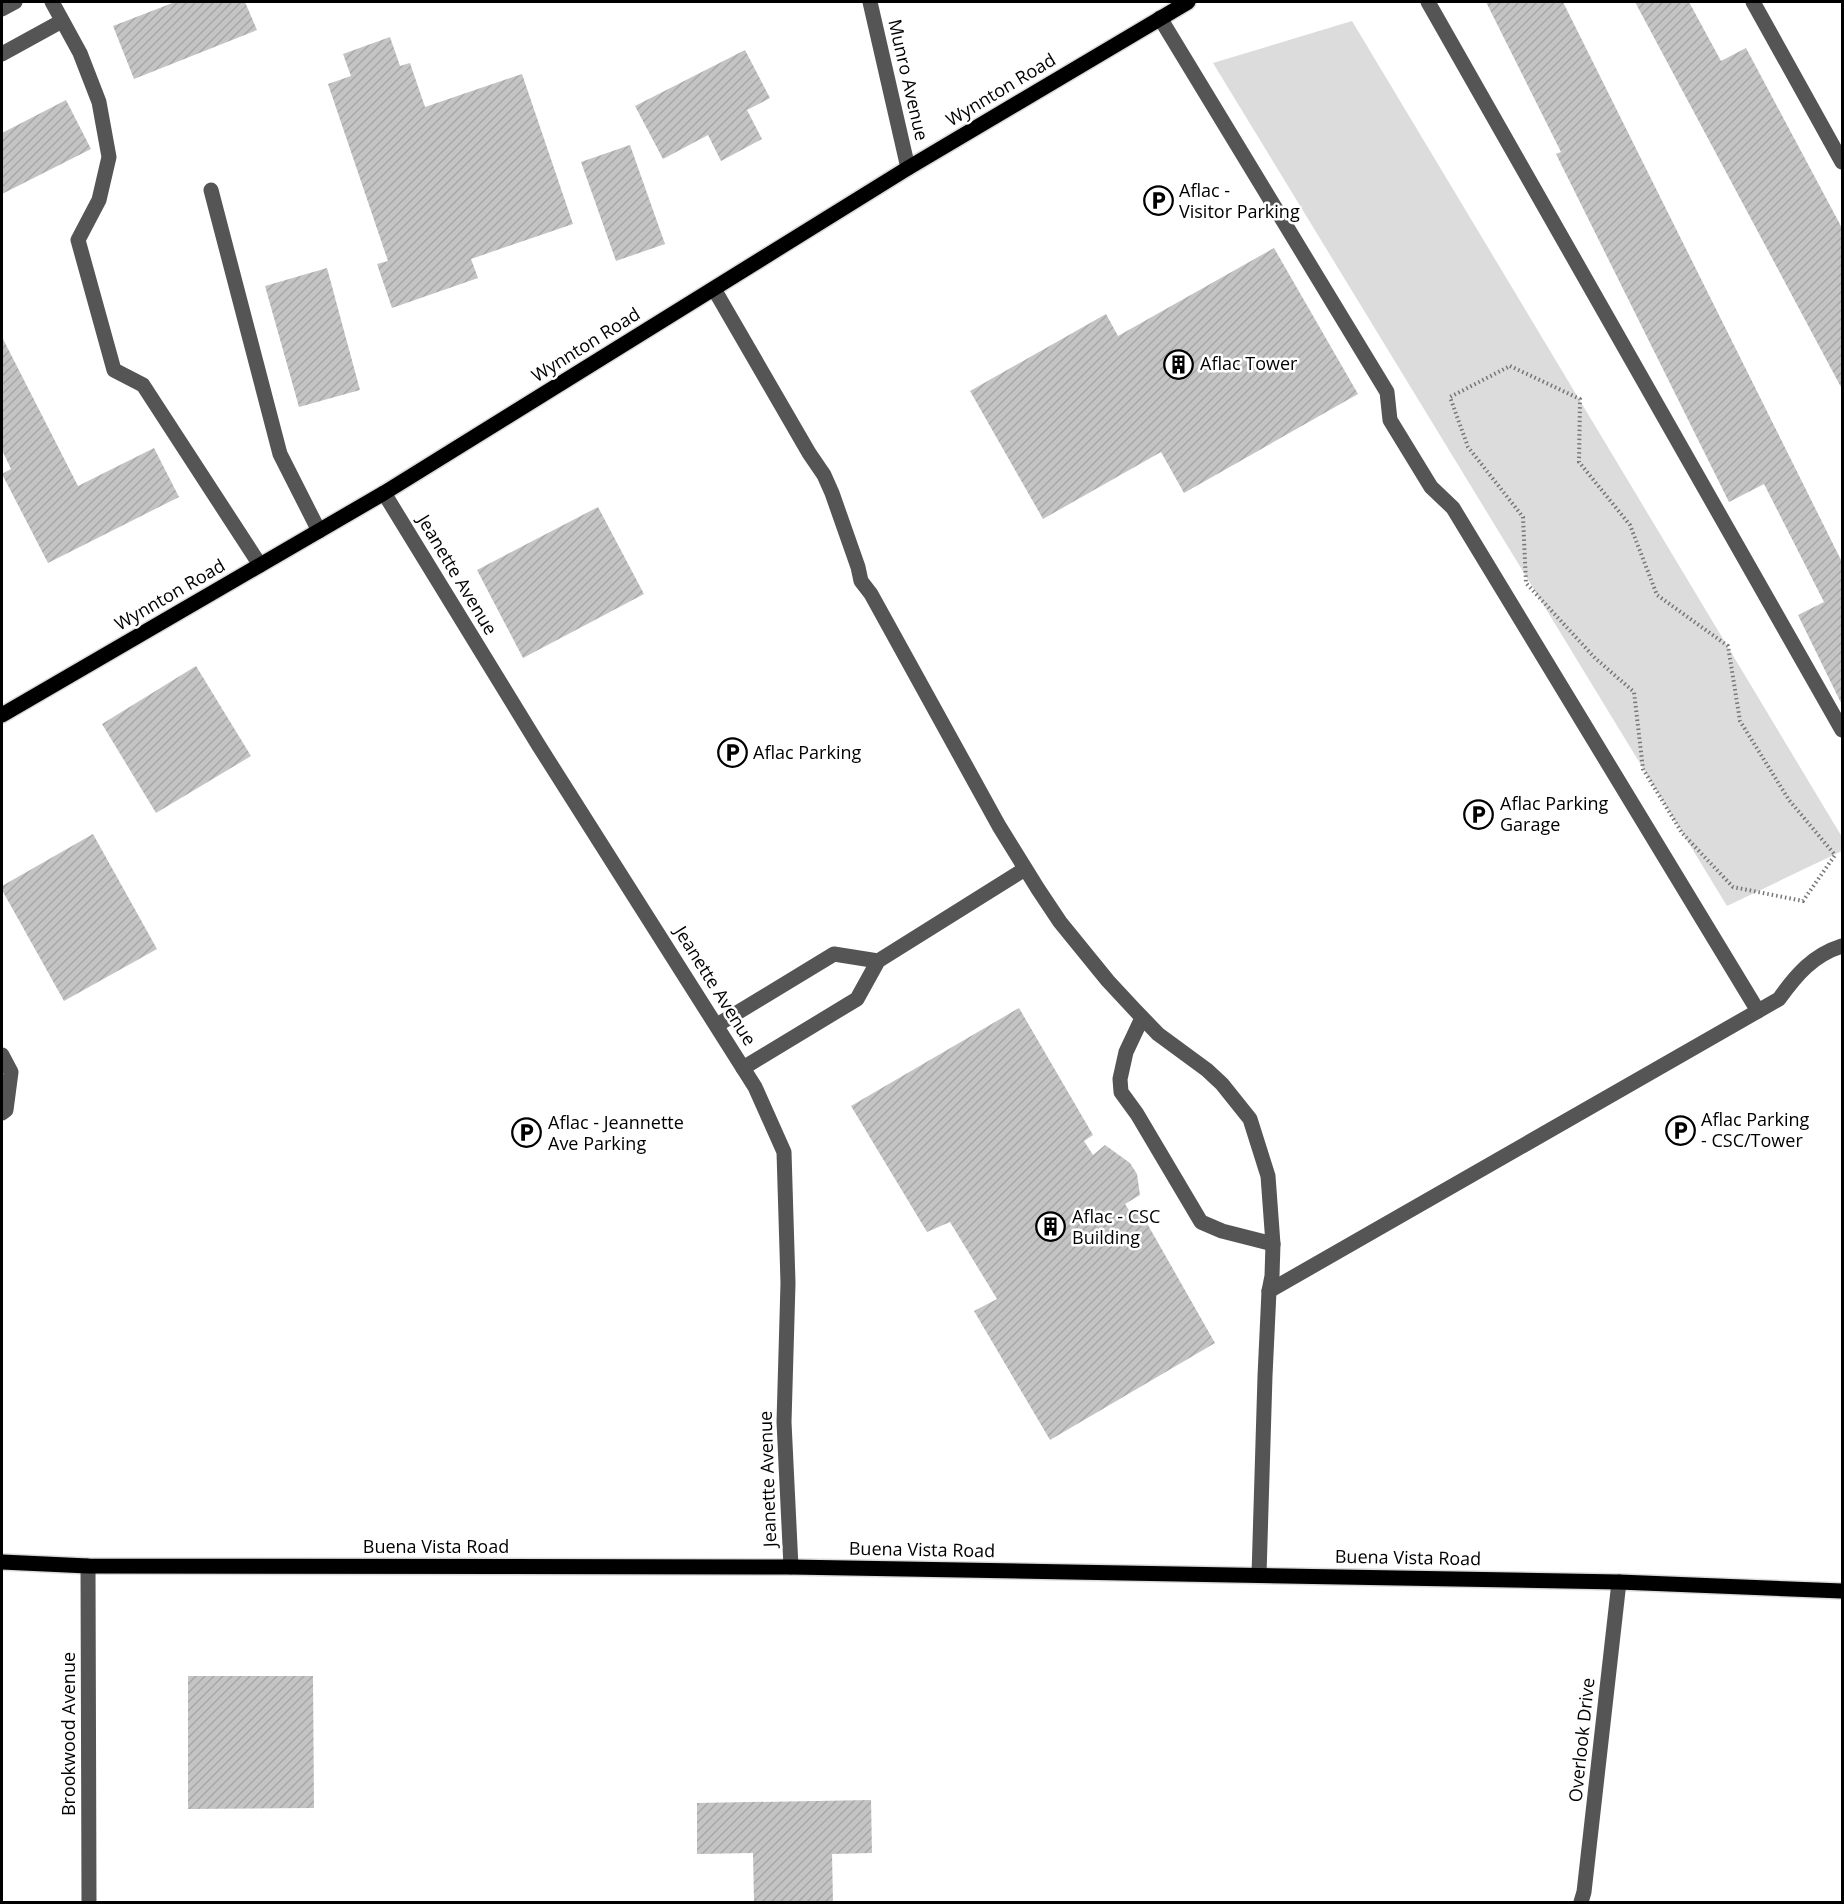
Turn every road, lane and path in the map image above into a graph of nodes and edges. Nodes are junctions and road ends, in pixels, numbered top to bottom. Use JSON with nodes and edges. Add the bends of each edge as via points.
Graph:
{"nodes":[{"id":1,"x":15,"y":2,"type":"edge"},
{"id":2,"x":52,"y":2,"type":"edge"},
{"id":3,"x":870,"y":2,"type":"edge"},
{"id":4,"x":1188,"y":2,"type":"edge"},
{"id":5,"x":1428,"y":2,"type":"edge"},
{"id":6,"x":1753,"y":2,"type":"edge"},
{"id":7,"x":2,"y":9,"type":"edge"},
{"id":8,"x":1160,"y":18,"type":"junction"},
{"id":9,"x":62,"y":21,"type":"junction"},
{"id":10,"x":2,"y":54,"type":"edge"},
{"id":11,"x":1842,"y":162,"type":"edge"},
{"id":12,"x":908,"y":168,"type":"junction"},
{"id":13,"x":211,"y":190,"type":"dead end"},
{"id":14,"x":714,"y":289,"type":"junction"},
{"id":15,"x":384,"y":493,"type":"junction"},
{"id":16,"x":319,"y":531,"type":"junction"},
{"id":17,"x":260,"y":565,"type":"junction"},
{"id":18,"x":2,"y":715,"type":"edge"},
{"id":19,"x":1842,"y":730,"type":"edge"},
{"id":20,"x":1025,"y":869,"type":"junction"},
{"id":21,"x":1803,"y":901,"type":"joint"},
{"id":22,"x":1842,"y":946,"type":"edge"},
{"id":23,"x":878,"y":961,"type":"junction"},
{"id":24,"x":1758,"y":1011,"type":"junction"},
{"id":25,"x":1142,"y":1018,"type":"junction"},
{"id":26,"x":717,"y":1025,"type":"junction"},
{"id":27,"x":2,"y":1054,"type":"edge"},
{"id":28,"x":743,"y":1068,"type":"junction"},
{"id":29,"x":2,"y":1113,"type":"edge"},
{"id":30,"x":1273,"y":1244,"type":"junction"},
{"id":31,"x":1269,"y":1291,"type":"junction"},
{"id":32,"x":2,"y":1562,"type":"edge"},
{"id":33,"x":88,"y":1566,"type":"junction"},
{"id":34,"x":791,"y":1567,"type":"junction"},
{"id":35,"x":1259,"y":1575,"type":"junction"},
{"id":36,"x":1620,"y":1582,"type":"junction"},
{"id":37,"x":1842,"y":1592,"type":"edge"},
{"id":38,"x":89,"y":1902,"type":"edge"},
{"id":39,"x":1581,"y":1902,"type":"edge"}],
"edges":[{"from":1,"to":7,"type":"street"},
{"from":2,"to":9,"type":"street"},
{"from":3,"to":12,"type":"street","name":"Munro Avenue"},
{"from":4,"to":8,"type":"main road","name":"Wynnton Road"},
{"from":5,"to":19,"type":"street"},
{"from":6,"to":11,"type":"street"},
{"from":8,"to":12,"type":"main road","name":"Wynnton Road"},
{"from":8,"to":24,"type":"street","via":[[1387,392],[1390,420],[1431,488],[1453,508]]},
{"from":9,"to":10,"type":"street"},
{"from":9,"to":17,"type":"street","via":[[80,53],[99,102],[110,157],[99,200],[78,240],[114,370],[143,385]]},
{"from":12,"to":14,"type":"main road","name":"Wynnton Road"},
{"from":13,"to":16,"type":"street","via":[[280,454]]},
{"from":14,"to":15,"type":"main road","name":"Wynnton Road"},
{"from":14,"to":20,"type":"street","via":[[824,475],[861,581]]},
{"from":15,"to":16,"type":"main road","name":"Wynnton Road"},
{"from":15,"to":26,"type":"street","name":"Jeanette Avenue"},
{"from":16,"to":17,"type":"main road","name":"Wynnton Road"},
{"from":17,"to":18,"type":"main road","name":"Wynnton Road"},
{"from":20,"to":23,"type":"street"},
{"from":20,"to":25,"type":"street","via":[[1072,937]]},
{"from":21,"to":21,"type":"path","via":[[1835,855],[1789,800],[1740,721],[1728,646],[1657,595],[1630,525],[1579,462],[1580,399],[1510,366],[1450,397],[1468,447],[1523,517],[1526,582],[1595,658],[1634,692],[1643,769],[1682,833],[1734,887]]},
{"from":22,"to":24,"type":"street","via":[[1815,958],[1779,999]]},
{"from":23,"to":26,"type":"street","via":[[834,954]]},
{"from":23,"to":28,"type":"street","via":[[857,999]]},
{"from":24,"to":31,"type":"street"},
{"from":25,"to":30,"type":"street","via":[[1222,1084],[1250,1119],[1268,1176]]},
{"from":25,"to":30,"type":"street","via":[[1124,1059],[1121,1092],[1201,1222]]},
{"from":26,"to":28,"type":"street","name":"Jeanette Avenue"},
{"from":27,"to":29,"type":"street","via":[[12,1072],[6,1110]]},
{"from":28,"to":34,"type":"street","name":"Jeanette Avenue","via":[[783,1152],[788,1283],[784,1422]]},
{"from":30,"to":31,"type":"street"},
{"from":31,"to":35,"type":"street"},
{"from":32,"to":33,"type":"main road","name":"Buena Vista Road"},
{"from":33,"to":34,"type":"main road","name":"Buena Vista Road"},
{"from":33,"to":38,"type":"street","name":"Brookwood Avenue"},
{"from":34,"to":35,"type":"main road","name":"Buena Vista Road"},
{"from":35,"to":36,"type":"main road","name":"Buena Vista Road"},
{"from":36,"to":37,"type":"main road","name":"Buena Vista Road"},
{"from":36,"to":39,"type":"street","name":"Overlook Drive"}]}
